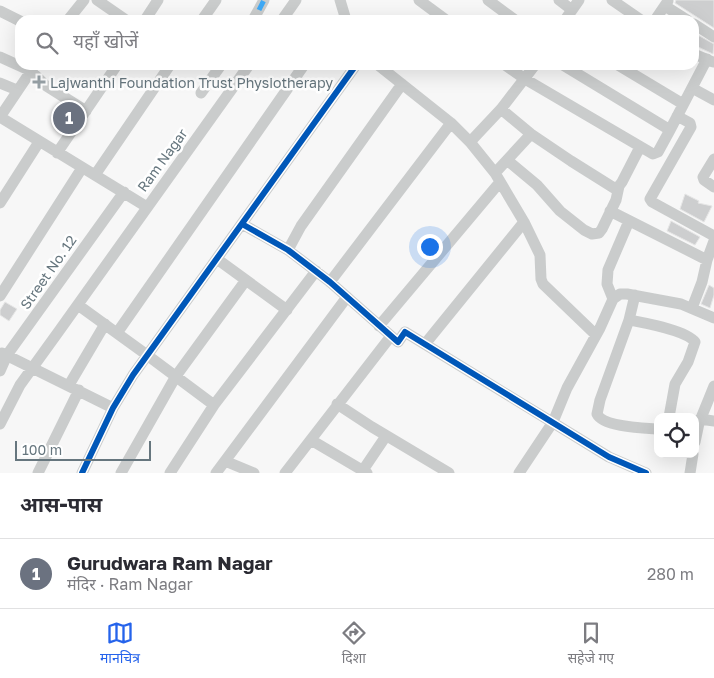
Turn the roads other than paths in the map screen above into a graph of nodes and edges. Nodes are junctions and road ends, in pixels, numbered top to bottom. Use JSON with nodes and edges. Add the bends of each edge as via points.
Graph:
{"nodes":[{"id":1,"x":84,"y":0,"type":"edge"},
{"id":2,"x":97,"y":0,"type":"edge"},
{"id":3,"x":158,"y":0,"type":"edge"},
{"id":4,"x":216,"y":0,"type":"edge"},
{"id":5,"x":296,"y":0,"type":"edge"},
{"id":6,"x":340,"y":0,"type":"edge"},
{"id":7,"x":419,"y":0,"type":"edge"},
{"id":8,"x":488,"y":0,"type":"edge"},
{"id":9,"x":559,"y":0,"type":"edge"},
{"id":10,"x":579,"y":0,"type":"edge"},
{"id":11,"x":612,"y":0,"type":"edge"},
{"id":12,"x":667,"y":3,"type":"edge"},
{"id":13,"x":572,"y":10,"type":"junction"},
{"id":14,"x":0,"y":11,"type":"edge"},
{"id":15,"x":72,"y":15,"type":"edge"},
{"id":16,"x":119,"y":15,"type":"edge"},
{"id":17,"x":148,"y":15,"type":"edge"},
{"id":18,"x":206,"y":15,"type":"edge"},
{"id":19,"x":286,"y":15,"type":"edge"},
{"id":20,"x":342,"y":15,"type":"edge"},
{"id":21,"x":439,"y":15,"type":"edge"},
{"id":22,"x":508,"y":15,"type":"edge"},
{"id":23,"x":568,"y":15,"type":"edge"},
{"id":24,"x":634,"y":15,"type":"edge"},
{"id":25,"x":659,"y":15,"type":"edge"},
{"id":26,"x":682,"y":15,"type":"edge"},
{"id":27,"x":15,"y":18,"type":"edge"},
{"id":28,"x":699,"y":27,"type":"edge"},
{"id":29,"x":714,"y":37,"type":"edge"},
{"id":30,"x":0,"y":57,"type":"edge"},
{"id":31,"x":710,"y":61,"type":"edge"},
{"id":32,"x":15,"y":62,"type":"edge"},
{"id":33,"x":32,"y":70,"type":"edge"},
{"id":34,"x":35,"y":70,"type":"edge"},
{"id":35,"x":110,"y":70,"type":"edge"},
{"id":36,"x":167,"y":70,"type":"edge"},
{"id":37,"x":217,"y":70,"type":"edge"},
{"id":38,"x":246,"y":70,"type":"edge"},
{"id":39,"x":301,"y":70,"type":"edge"},
{"id":40,"x":352,"y":70,"type":"edge"},
{"id":41,"x":384,"y":70,"type":"edge"},
{"id":42,"x":512,"y":70,"type":"edge"},
{"id":43,"x":532,"y":70,"type":"edge"},
{"id":44,"x":571,"y":70,"type":"edge"},
{"id":45,"x":626,"y":70,"type":"edge"},
{"id":46,"x":525,"y":80,"type":"junction"},
{"id":47,"x":0,"y":83,"type":"edge"},
{"id":48,"x":402,"y":84,"type":"junction"},
{"id":49,"x":692,"y":88,"type":"junction"},
{"id":50,"x":17,"y":90,"type":"junction"},
{"id":51,"x":201,"y":93,"type":"dead end"},
{"id":52,"x":714,"y":100,"type":"edge"},
{"id":53,"x":683,"y":104,"type":"junction"},
{"id":54,"x":501,"y":109,"type":"junction"},
{"id":55,"x":86,"y":111,"type":"junction"},
{"id":56,"x":677,"y":116,"type":"junction"},
{"id":57,"x":0,"y":117,"type":"edge"},
{"id":58,"x":451,"y":123,"type":"junction"},
{"id":59,"x":670,"y":130,"type":"junction"},
{"id":60,"x":531,"y":134,"type":"junction"},
{"id":61,"x":39,"y":142,"type":"junction"},
{"id":62,"x":470,"y":142,"type":"junction"},
{"id":63,"x":640,"y":147,"type":"junction"},
{"id":64,"x":58,"y":153,"type":"junction"},
{"id":65,"x":714,"y":159,"type":"edge"},
{"id":66,"x":507,"y":160,"type":"junction"},
{"id":67,"x":82,"y":168,"type":"junction"},
{"id":68,"x":96,"y":174,"type":"junction"},
{"id":69,"x":498,"y":178,"type":"junction"},
{"id":70,"x":620,"y":186,"type":"junction"},
{"id":71,"x":714,"y":187,"type":"edge"},
{"id":72,"x":124,"y":192,"type":"junction"},
{"id":73,"x":0,"y":203,"type":"edge"},
{"id":74,"x":147,"y":206,"type":"junction"},
{"id":75,"x":610,"y":211,"type":"junction"},
{"id":76,"x":629,"y":221,"type":"junction"},
{"id":77,"x":524,"y":222,"type":"junction"},
{"id":78,"x":242,"y":224,"type":"junction"},
{"id":79,"x":714,"y":236,"type":"edge"},
{"id":80,"x":714,"y":241,"type":"edge"},
{"id":81,"x":288,"y":250,"type":"junction"},
{"id":82,"x":217,"y":258,"type":"junction"},
{"id":83,"x":706,"y":260,"type":"junction"},
{"id":84,"x":316,"y":271,"type":"junction"},
{"id":85,"x":246,"y":280,"type":"junction"},
{"id":86,"x":330,"y":282,"type":"junction"},
{"id":87,"x":0,"y":296,"type":"edge"},
{"id":88,"x":635,"y":296,"type":"junction"},
{"id":89,"x":347,"y":297,"type":"junction"},
{"id":90,"x":613,"y":299,"type":"junction"},
{"id":91,"x":78,"y":305,"type":"junction"},
{"id":92,"x":692,"y":308,"type":"junction"},
{"id":93,"x":287,"y":310,"type":"junction"},
{"id":94,"x":714,"y":318,"type":"edge"},
{"id":95,"x":629,"y":320,"type":"junction"},
{"id":96,"x":106,"y":324,"type":"junction"},
{"id":97,"x":379,"y":326,"type":"junction"},
{"id":98,"x":117,"y":333,"type":"junction"},
{"id":99,"x":596,"y":335,"type":"junction"},
{"id":100,"x":391,"y":336,"type":"junction"},
{"id":101,"x":425,"y":344,"type":"junction"},
{"id":102,"x":4,"y":354,"type":"edge"},
{"id":103,"x":147,"y":354,"type":"junction"},
{"id":104,"x":32,"y":367,"type":"junction"},
{"id":105,"x":0,"y":371,"type":"edge"},
{"id":106,"x":176,"y":376,"type":"junction"},
{"id":107,"x":714,"y":386,"type":"edge"},
{"id":108,"x":74,"y":388,"type":"junction"},
{"id":109,"x":338,"y":404,"type":"junction"},
{"id":110,"x":214,"y":405,"type":"junction"},
{"id":111,"x":113,"y":408,"type":"junction"},
{"id":112,"x":670,"y":413,"type":"edge"},
{"id":113,"x":700,"y":419,"type":"junction"},
{"id":114,"x":714,"y":421,"type":"edge"},
{"id":115,"x":553,"y":422,"type":"junction"},
{"id":116,"x":699,"y":423,"type":"edge"},
{"id":117,"x":0,"y":424,"type":"edge"},
{"id":118,"x":654,"y":429,"type":"edge"},
{"id":119,"x":386,"y":436,"type":"junction"},
{"id":120,"x":311,"y":440,"type":"junction"},
{"id":121,"x":692,"y":458,"type":"edge"},
{"id":122,"x":225,"y":461,"type":"junction"},
{"id":123,"x":363,"y":472,"type":"edge"},
{"id":124,"x":38,"y":473,"type":"edge"},
{"id":125,"x":82,"y":473,"type":"edge"},
{"id":126,"x":121,"y":473,"type":"edge"},
{"id":127,"x":170,"y":473,"type":"edge"},
{"id":128,"x":216,"y":473,"type":"edge"},
{"id":129,"x":254,"y":473,"type":"edge"},
{"id":130,"x":285,"y":473,"type":"edge"},
{"id":131,"x":448,"y":473,"type":"edge"},
{"id":132,"x":519,"y":473,"type":"edge"},
{"id":133,"x":646,"y":473,"type":"edge"},
{"id":134,"x":690,"y":473,"type":"edge"}],
"edges":[{"from":1,"to":15,"type":"street"},
{"from":2,"to":16,"type":"street"},
{"from":3,"to":17,"type":"street"},
{"from":4,"to":18,"type":"street"},
{"from":5,"to":19,"type":"street"},
{"from":6,"to":20,"type":"street"},
{"from":7,"to":21,"type":"street"},
{"from":8,"to":22,"type":"street"},
{"from":9,"to":13,"type":"street"},
{"from":10,"to":13,"type":"street"},
{"from":11,"to":24,"type":"street"},
{"from":12,"to":25,"type":"street"},
{"from":12,"to":26,"type":"street"},
{"from":13,"to":23,"type":"street"},
{"from":14,"to":27,"type":"street"},
{"from":28,"to":29,"type":"street"},
{"from":30,"to":32,"type":"street"},
{"from":31,"to":49,"type":"street"},
{"from":33,"to":50,"type":"street"},
{"from":34,"to":55,"type":"street","via":[[46,85]]},
{"from":35,"to":55,"type":"street"},
{"from":36,"to":68,"type":"street"},
{"from":37,"to":51,"type":"street"},
{"from":38,"to":74,"type":"street","name":"Ram Nagar"},
{"from":39,"to":98,"type":"street"},
{"from":40,"to":78,"type":"street"},
{"from":41,"to":48,"type":"street"},
{"from":42,"to":46,"type":"street"},
{"from":43,"to":46,"type":"street"},
{"from":44,"to":59,"type":"street"},
{"from":45,"to":53,"type":"street"},
{"from":46,"to":54,"type":"street"},
{"from":46,"to":63,"type":"street"},
{"from":47,"to":50,"type":"street"},
{"from":48,"to":58,"type":"street"},
{"from":48,"to":81,"type":"street","via":[[301,226]]},
{"from":49,"to":52,"type":"street"},
{"from":49,"to":53,"type":"street"},
{"from":50,"to":57,"type":"street"},
{"from":53,"to":56,"type":"street"},
{"from":54,"to":60,"type":"street"},
{"from":54,"to":62,"type":"street"},
{"from":55,"to":64,"type":"street"},
{"from":56,"to":59,"type":"street"},
{"from":56,"to":79,"type":"street","via":[[690,123],[691,127],[650,199]]},
{"from":57,"to":61,"type":"street","name":"Ram Nagar"},
{"from":58,"to":62,"type":"street"},
{"from":58,"to":86,"type":"street"},
{"from":59,"to":63,"type":"street","via":[[655,153]]},
{"from":60,"to":66,"type":"street"},
{"from":60,"to":70,"type":"street","via":[[609,186]]},
{"from":61,"to":64,"type":"street","name":"Ram Nagar"},
{"from":61,"to":73,"type":"street"},
{"from":62,"to":69,"type":"street"},
{"from":63,"to":70,"type":"street"},
{"from":64,"to":67,"type":"street","name":"Ram Nagar"},
{"from":65,"to":71,"type":"street","via":[[703,177]]},
{"from":66,"to":69,"type":"street"},
{"from":66,"to":75,"type":"street","via":[[537,185],[560,212],[590,233],[599,233]]},
{"from":67,"to":68,"type":"street","name":"Ram Nagar"},
{"from":67,"to":87,"type":"street"},
{"from":68,"to":72,"type":"street","name":"Ram Nagar"},
{"from":69,"to":77,"type":"street"},
{"from":69,"to":97,"type":"street"},
{"from":70,"to":75,"type":"street"},
{"from":72,"to":74,"type":"street","name":"Ram Nagar"},
{"from":72,"to":102,"type":"street","name":"Street No. 12"},
{"from":74,"to":91,"type":"street"},
{"from":75,"to":76,"type":"street"},
{"from":76,"to":83,"type":"street"},
{"from":76,"to":90,"type":"street","via":[[608,270],[607,284]]},
{"from":77,"to":99,"type":"street","via":[[540,255],[543,284]]},
{"from":77,"to":101,"type":"street"},
{"from":78,"to":81,"type":"street"},
{"from":78,"to":82,"type":"street"},
{"from":80,"to":83,"type":"street"},
{"from":81,"to":84,"type":"street"},
{"from":82,"to":85,"type":"street"},
{"from":82,"to":103,"type":"street"},
{"from":83,"to":92,"type":"street"},
{"from":84,"to":86,"type":"street"},
{"from":84,"to":93,"type":"street"},
{"from":85,"to":93,"type":"street"},
{"from":85,"to":106,"type":"street"},
{"from":86,"to":89,"type":"street"},
{"from":88,"to":90,"type":"street","via":[[620,294]]},
{"from":88,"to":92,"type":"street"},
{"from":88,"to":95,"type":"street"},
{"from":89,"to":97,"type":"street"},
{"from":89,"to":122,"type":"street"},
{"from":90,"to":99,"type":"street"},
{"from":91,"to":96,"type":"street"},
{"from":91,"to":104,"type":"street"},
{"from":92,"to":94,"type":"street"},
{"from":93,"to":110,"type":"street"},
{"from":95,"to":112,"type":"street","via":[[676,332],[695,342],[675,384]]},
{"from":95,"to":118,"type":"street","via":[[597,414],[603,420]]},
{"from":96,"to":98,"type":"street"},
{"from":96,"to":108,"type":"street"},
{"from":97,"to":100,"type":"street"},
{"from":98,"to":103,"type":"street"},
{"from":99,"to":115,"type":"street","via":[[567,388]]},
{"from":100,"to":101,"type":"street","via":[[398,342],[405,332]]},
{"from":100,"to":109,"type":"street"},
{"from":101,"to":115,"type":"street"},
{"from":102,"to":104,"type":"street"},
{"from":102,"to":105,"type":"street","name":"Street No. 12"},
{"from":103,"to":106,"type":"street"},
{"from":103,"to":111,"type":"street"},
{"from":104,"to":108,"type":"street"},
{"from":104,"to":117,"type":"street"},
{"from":106,"to":110,"type":"street"},
{"from":106,"to":126,"type":"street"},
{"from":107,"to":113,"type":"street"},
{"from":108,"to":111,"type":"street"},
{"from":108,"to":124,"type":"street"},
{"from":109,"to":119,"type":"street"},
{"from":109,"to":120,"type":"street"},
{"from":110,"to":127,"type":"street"},
{"from":111,"to":125,"type":"street"},
{"from":113,"to":114,"type":"street"},
{"from":113,"to":116,"type":"street"},
{"from":115,"to":132,"type":"street"},
{"from":115,"to":133,"type":"street","via":[[609,457]]},
{"from":119,"to":123,"type":"street"},
{"from":119,"to":131,"type":"street"},
{"from":120,"to":123,"type":"street"},
{"from":120,"to":130,"type":"street"},
{"from":121,"to":134,"type":"street"},
{"from":122,"to":128,"type":"street"},
{"from":122,"to":129,"type":"street"}]}
